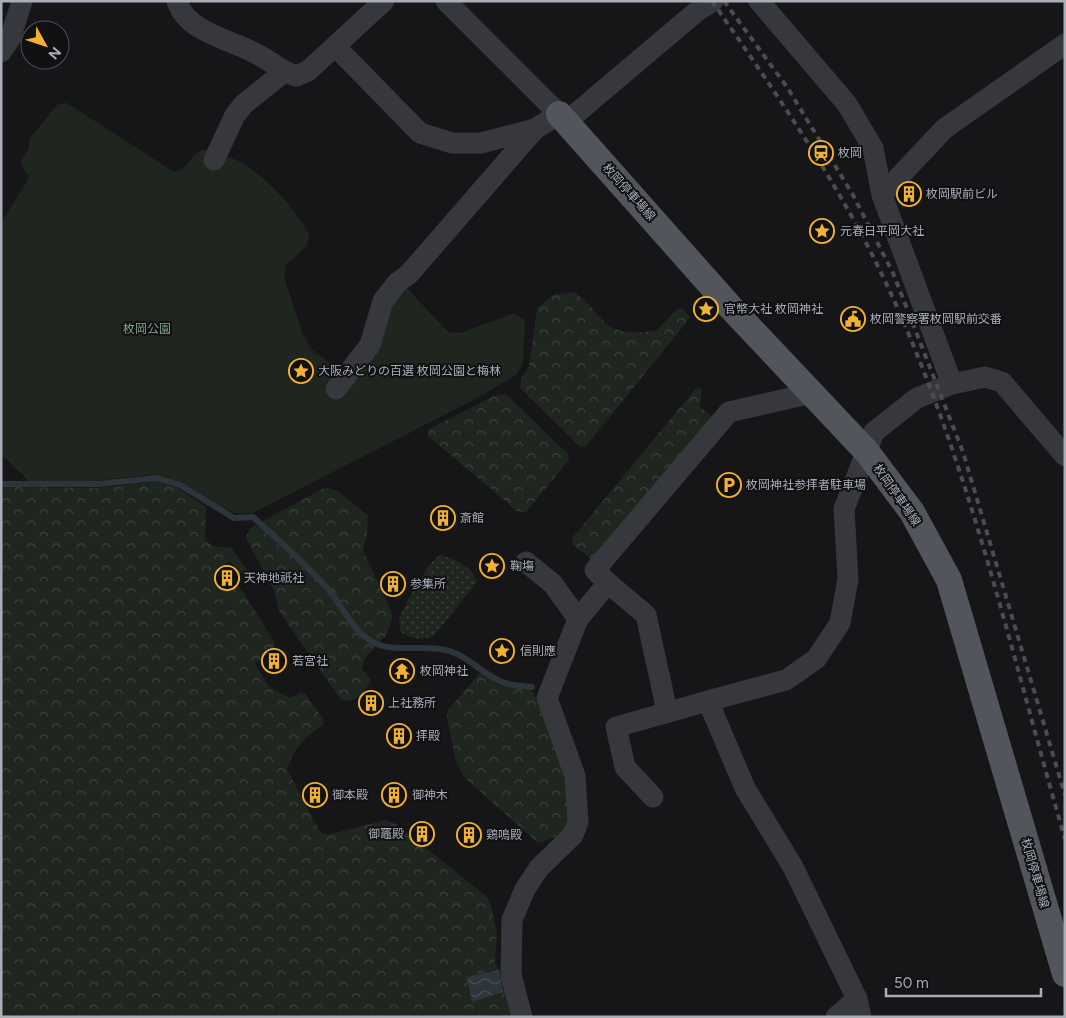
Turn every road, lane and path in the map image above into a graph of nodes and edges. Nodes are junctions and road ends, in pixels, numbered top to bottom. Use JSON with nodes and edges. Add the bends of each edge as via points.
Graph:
{"nodes":[{"id":1,"x":22,"y":1,"type":"edge"},
{"id":2,"x":177,"y":1,"type":"edge"},
{"id":3,"x":384,"y":1,"type":"edge"},
{"id":4,"x":446,"y":1,"type":"edge"},
{"id":5,"x":713,"y":1,"type":"edge"},
{"id":6,"x":760,"y":1,"type":"edge"},
{"id":7,"x":1065,"y":44,"type":"edge"},
{"id":8,"x":335,"y":46,"type":"junction"},
{"id":9,"x":1,"y":52,"type":"edge"},
{"id":10,"x":284,"y":72,"type":"junction"},
{"id":11,"x":562,"y":118,"type":"junction"},
{"id":12,"x":535,"y":129,"type":"junction"},
{"id":13,"x":214,"y":160,"type":"dead end"},
{"id":14,"x":882,"y":195,"type":"junction"},
{"id":15,"x":952,"y":384,"type":"junction"},
{"id":16,"x":336,"y":389,"type":"dead end"},
{"id":17,"x":812,"y":393,"type":"junction"},
{"id":18,"x":867,"y":452,"type":"junction"},
{"id":19,"x":1065,"y":456,"type":"edge"},
{"id":20,"x":526,"y":562,"type":"dead end"},
{"id":21,"x":608,"y":583,"type":"junction"},
{"id":22,"x":578,"y":619,"type":"junction"},
{"id":23,"x":708,"y":701,"type":"junction"},
{"id":24,"x":668,"y":711,"type":"junction"},
{"id":25,"x":653,"y":797,"type":"dead end"},
{"id":26,"x":1064,"y":969,"type":"edge"},
{"id":27,"x":859,"y":1008,"type":"edge"},
{"id":28,"x":522,"y":1017,"type":"edge"},
{"id":29,"x":836,"y":1017,"type":"edge"}],
"edges":[{"from":1,"to":9,"type":"street","via":[[10,39]]},
{"from":2,"to":10,"type":"street","via":[[180,12],[187,18]]},
{"from":3,"to":8,"type":"street"},
{"from":4,"to":11,"type":"street"},
{"from":5,"to":11,"type":"street"},
{"from":6,"to":14,"type":"street","via":[[847,104],[873,148]]},
{"from":7,"to":14,"type":"street","via":[[944,129]]},
{"from":8,"to":10,"type":"street","via":[[308,71],[296,76]]},
{"from":8,"to":12,"type":"street","via":[[420,133],[452,143],[481,143]]},
{"from":10,"to":13,"type":"street","via":[[235,115]]},
{"from":11,"to":12,"type":"street"},
{"from":11,"to":17,"type":"main road","name":"枚岡停車場線","via":[[733,310]]},
{"from":12,"to":16,"type":"street","via":[[383,301],[370,345]]},
{"from":14,"to":15,"type":"street"},
{"from":15,"to":18,"type":"street","via":[[917,398],[874,432]]},
{"from":15,"to":19,"type":"street","via":[[985,377],[1002,382]]},
{"from":17,"to":18,"type":"main road","name":"枚岡停車場線"},
{"from":17,"to":21,"type":"street","via":[[729,412],[595,570]]},
{"from":18,"to":23,"type":"street","via":[[844,508],[848,579],[840,624],[816,659],[786,680]]},
{"from":18,"to":26,"type":"main road","name":"枚岡停車場線","via":[[912,512],[948,580]]},
{"from":20,"to":22,"type":"street","via":[[553,584]]},
{"from":21,"to":22,"type":"street"},
{"from":21,"to":24,"type":"street","via":[[646,615]]},
{"from":22,"to":28,"type":"street","via":[[547,698],[575,776],[578,822],[573,835],[539,868],[525,889],[512,920],[511,974]]},
{"from":23,"to":24,"type":"street"},
{"from":23,"to":27,"type":"street","via":[[745,788],[793,867]]},
{"from":24,"to":25,"type":"street","via":[[616,727],[625,767]]},
{"from":27,"to":29,"type":"street"}]}
